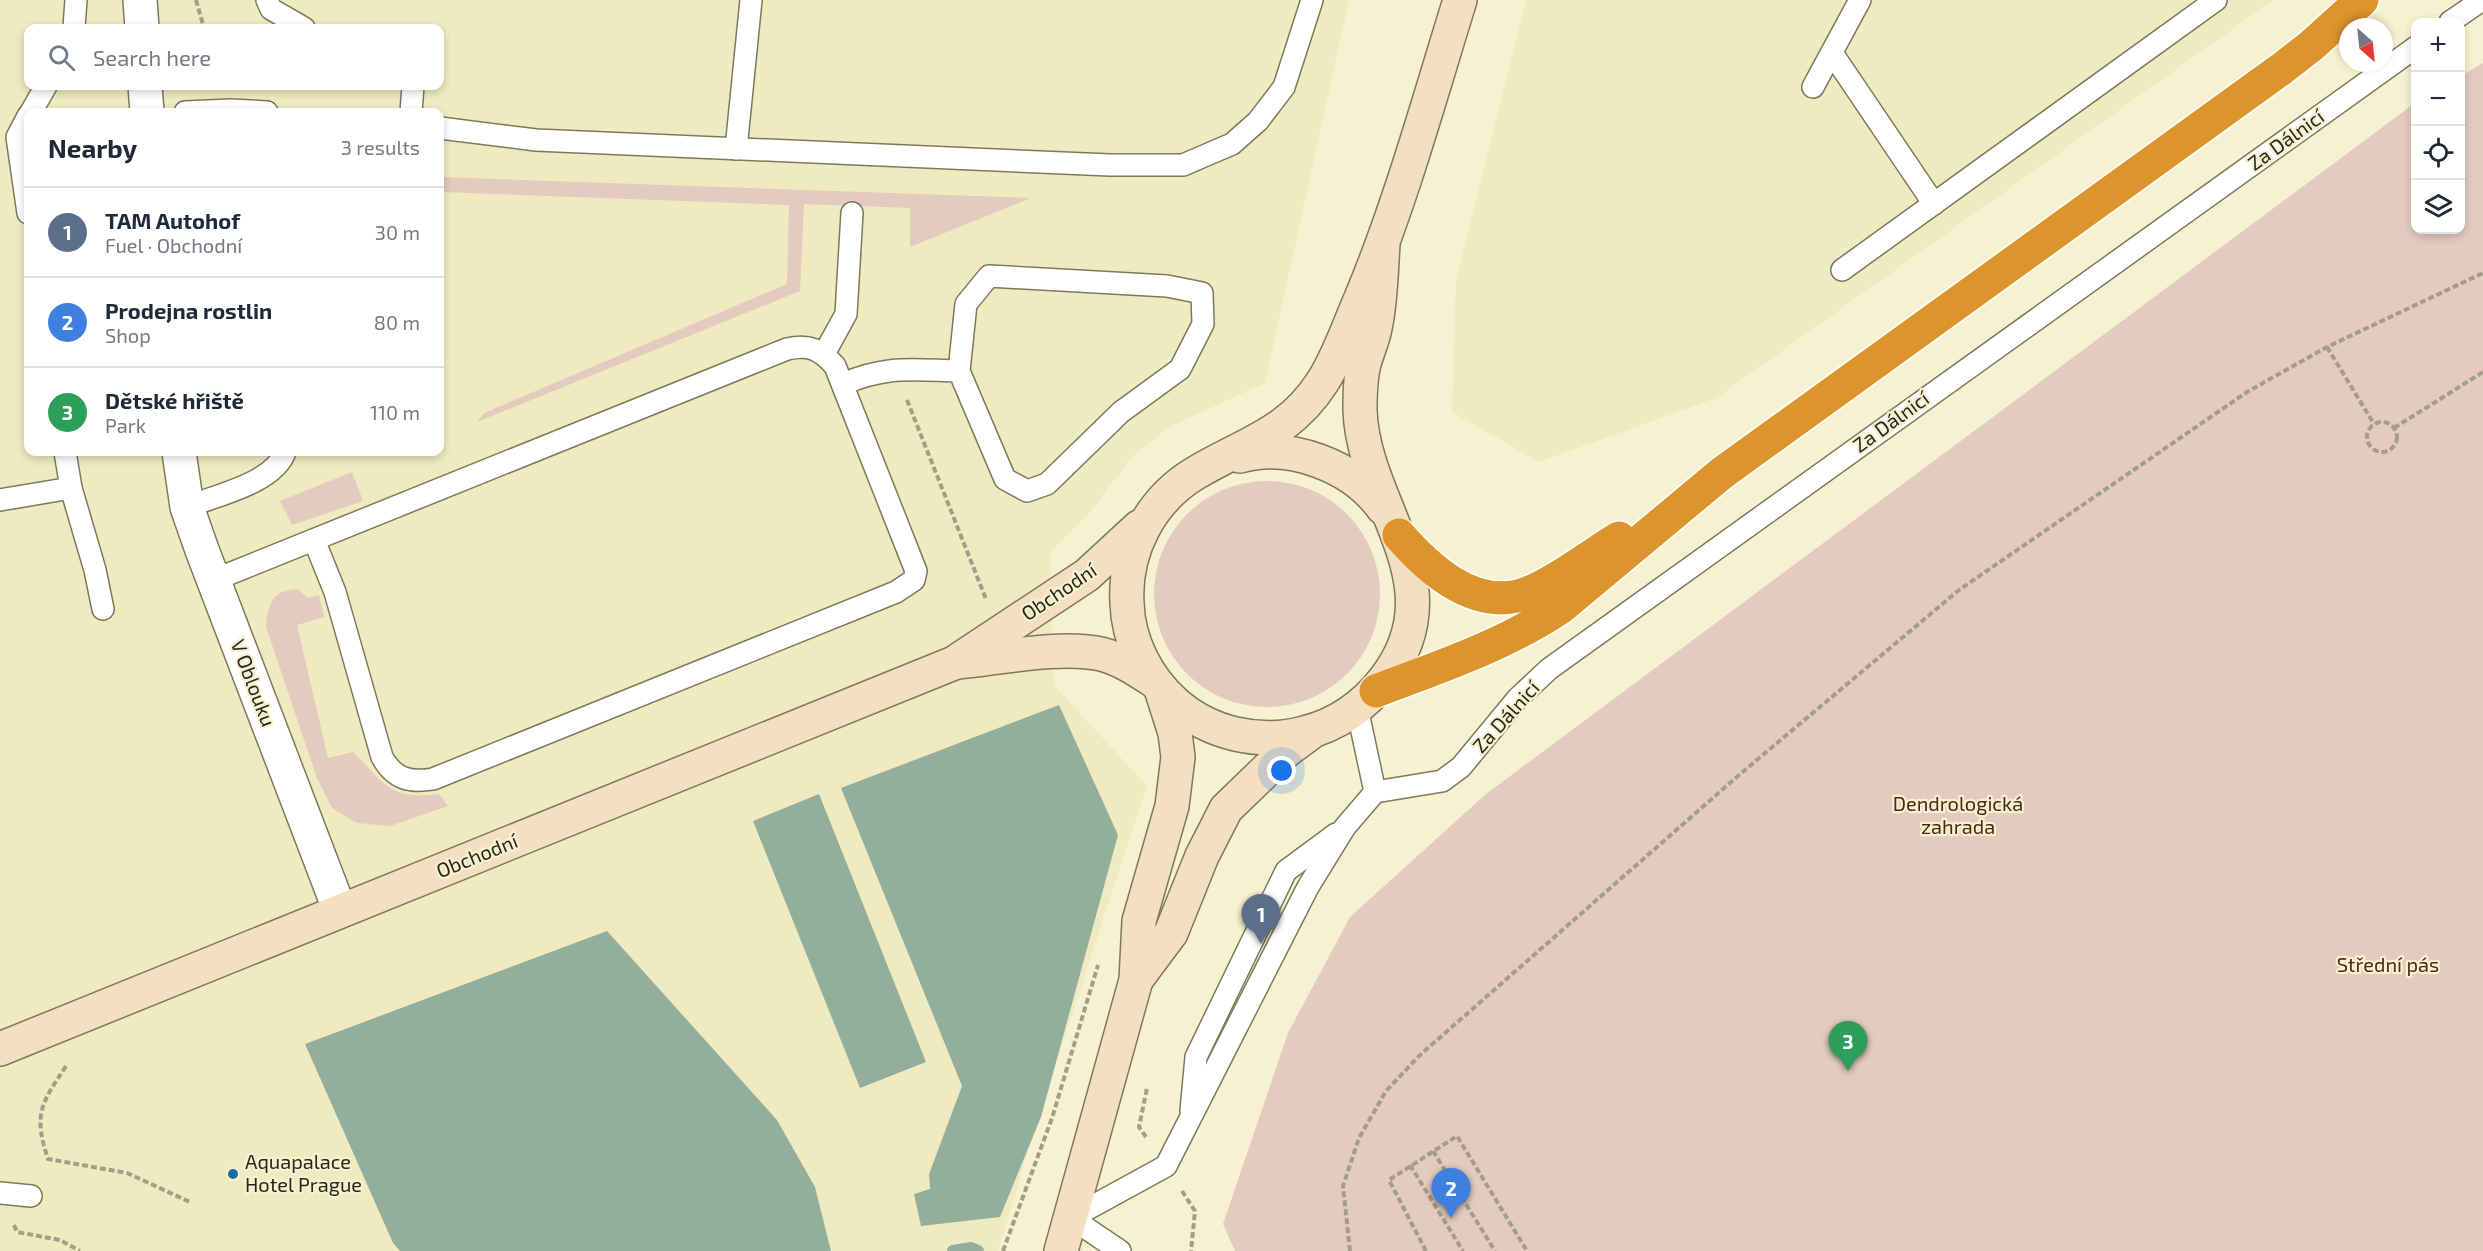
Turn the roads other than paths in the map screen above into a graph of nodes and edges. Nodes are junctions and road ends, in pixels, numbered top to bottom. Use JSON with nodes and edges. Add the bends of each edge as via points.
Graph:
{"nodes":[{"id":1,"x":76,"y":0,"type":"edge"},
{"id":2,"x":140,"y":0,"type":"edge"},
{"id":3,"x":267,"y":0,"type":"edge"},
{"id":4,"x":751,"y":0,"type":"edge"},
{"id":5,"x":1312,"y":0,"type":"edge"},
{"id":6,"x":1460,"y":0,"type":"edge"},
{"id":7,"x":1860,"y":0,"type":"edge"},
{"id":8,"x":2216,"y":0,"type":"edge"},
{"id":9,"x":2482,"y":0,"type":"edge"},
{"id":10,"x":2354,"y":5,"type":"edge"},
{"id":11,"x":2456,"y":18,"type":"edge"},
{"id":12,"x":74,"y":24,"type":"edge"},
{"id":13,"x":142,"y":24,"type":"edge"},
{"id":14,"x":297,"y":24,"type":"edge"},
{"id":15,"x":2411,"y":50,"type":"edge"},
{"id":16,"x":1832,"y":53,"type":"junction"},
{"id":17,"x":1813,"y":87,"type":"dead end"},
{"id":18,"x":44,"y":90,"type":"edge"},
{"id":19,"x":145,"y":90,"type":"edge"},
{"id":20,"x":413,"y":90,"type":"edge"},
{"id":21,"x":33,"y":108,"type":"edge"},
{"id":22,"x":147,"y":108,"type":"edge"},
{"id":23,"x":411,"y":108,"type":"edge"},
{"id":24,"x":24,"y":125,"type":"edge"},
{"id":25,"x":444,"y":128,"type":"edge"},
{"id":26,"x":736,"y":149,"type":"junction"},
{"id":27,"x":24,"y":185,"type":"edge"},
{"id":28,"x":1934,"y":204,"type":"junction"},
{"id":29,"x":852,"y":213,"type":"dead end"},
{"id":30,"x":1383,"y":244,"type":"junction"},
{"id":31,"x":1842,"y":270,"type":"dead end"},
{"id":32,"x":824,"y":354,"type":"junction"},
{"id":33,"x":959,"y":372,"type":"junction"},
{"id":34,"x":843,"y":384,"type":"junction"},
{"id":35,"x":66,"y":456,"type":"edge"},
{"id":36,"x":180,"y":456,"type":"edge"},
{"id":37,"x":283,"y":456,"type":"edge"},
{"id":38,"x":1221,"y":461,"type":"junction"},
{"id":39,"x":1722,"y":473,"type":"junction"},
{"id":40,"x":71,"y":488,"type":"junction"},
{"id":41,"x":0,"y":500,"type":"edge"},
{"id":42,"x":187,"y":507,"type":"junction"},
{"id":43,"x":1154,"y":510,"type":"junction"},
{"id":44,"x":1395,"y":527,"type":"junction"},
{"id":45,"x":314,"y":540,"type":"junction"},
{"id":46,"x":214,"y":580,"type":"junction"},
{"id":47,"x":103,"y":609,"type":"dead end"},
{"id":48,"x":954,"y":663,"type":"junction"},
{"id":49,"x":1158,"y":686,"type":"junction"},
{"id":50,"x":1366,"y":700,"type":"junction"},
{"id":51,"x":1313,"y":731,"type":"junction"},
{"id":52,"x":1375,"y":792,"type":"junction"},
{"id":53,"x":340,"y":911,"type":"junction"},
{"id":54,"x":1136,"y":980,"type":"junction"},
{"id":55,"x":0,"y":1049,"type":"edge"},
{"id":56,"x":0,"y":1193,"type":"edge"},
{"id":57,"x":31,"y":1196,"type":"dead end"},
{"id":58,"x":1071,"y":1218,"type":"junction"},
{"id":59,"x":1061,"y":1251,"type":"edge"},
{"id":60,"x":1120,"y":1251,"type":"edge"}],
"edges":[{"from":1,"to":12,"type":"lane"},
{"from":2,"to":13,"type":"street"},
{"from":3,"to":14,"type":"lane","via":[[272,9]]},
{"from":4,"to":26,"type":"lane"},
{"from":5,"to":26,"type":"lane","via":[[1284,87],[1258,121],[1232,144],[1183,165]]},
{"from":6,"to":30,"type":"street"},
{"from":7,"to":16,"type":"lane"},
{"from":8,"to":28,"type":"lane"},
{"from":9,"to":11,"type":"lane"},
{"from":10,"to":39,"type":"highway","via":[[2311,46],[2198,131]]},
{"from":15,"to":52,"type":"lane","name":"Za Dálnicí","via":[[1558,663],[1518,699],[1461,767],[1442,781]]},
{"from":16,"to":17,"type":"lane"},
{"from":16,"to":28,"type":"lane"},
{"from":18,"to":21,"type":"lane"},
{"from":19,"to":22,"type":"street"},
{"from":20,"to":23,"type":"lane"},
{"from":24,"to":27,"type":"lane","via":[[17,137]]},
{"from":25,"to":26,"type":"lane","via":[[536,140]]},
{"from":28,"to":31,"type":"lane"},
{"from":29,"to":32,"type":"lane","via":[[846,314]]},
{"from":30,"to":38,"type":"street","via":[[1338,352],[1306,404],[1275,430]]},
{"from":30,"to":44,"type":"street","via":[[1375,330],[1364,365],[1360,414],[1374,476]]},
{"from":32,"to":34,"type":"lane"},
{"from":32,"to":45,"type":"lane","via":[[813,347],[787,349]]},
{"from":33,"to":33,"type":"lane","via":[[1005,479],[1027,491],[1047,484],[1121,411],[1180,369],[1203,324],[1202,293],[1167,285],[989,276],[966,304]]},
{"from":33,"to":34,"type":"lane","via":[[894,369],[869,372]]},
{"from":34,"to":45,"type":"lane","via":[[915,563],[914,580],[908,586],[433,779],[397,777],[382,758],[335,592]]},
{"from":35,"to":40,"type":"lane"},
{"from":36,"to":42,"type":"street","name":"V Oblouku"},
{"from":37,"to":42,"type":"lane","via":[[260,478]]},
{"from":38,"to":43,"type":"street","via":[[1183,481]]},
{"from":38,"to":44,"type":"street","via":[[1264,452],[1308,457],[1349,476],[1366,489]]},
{"from":39,"to":44,"type":"highway","via":[[1518,596],[1479,594],[1460,586],[1423,562]]},
{"from":39,"to":50,"type":"highway","via":[[1534,625]]},
{"from":40,"to":41,"type":"lane"},
{"from":40,"to":47,"type":"lane"},
{"from":42,"to":46,"type":"street","name":"V Oblouku"},
{"from":43,"to":48,"type":"street","name":"Obchodní","via":[[1133,535],[1087,575]]},
{"from":43,"to":49,"type":"street","via":[[1133,551],[1126,590],[1130,630],[1137,651]]},
{"from":44,"to":50,"type":"street","via":[[1410,570],[1412,614],[1399,655]]},
{"from":45,"to":46,"type":"lane"},
{"from":46,"to":53,"type":"street","name":"V Oblouku"},
{"from":48,"to":49,"type":"street","name":"Obchodní","via":[[1072,651],[1100,653],[1120,660]]},
{"from":48,"to":53,"type":"street","name":"Obchodní"},
{"from":49,"to":51,"type":"street","via":[[1197,719],[1236,734],[1273,738]]},
{"from":49,"to":54,"type":"street","via":[[1175,733],[1177,775],[1172,807],[1139,921]]},
{"from":50,"to":51,"type":"street","via":[[1339,720]]},
{"from":50,"to":52,"type":"lane"},
{"from":51,"to":54,"type":"street","via":[[1226,808],[1171,933]]},
{"from":52,"to":58,"type":"lane","via":[[1345,827],[1308,887],[1166,1166]]},
{"from":53,"to":55,"type":"street","name":"Obchodní"},
{"from":54,"to":58,"type":"street"},
{"from":56,"to":57,"type":"lane"},
{"from":58,"to":59,"type":"street"},
{"from":58,"to":60,"type":"lane"}]}
